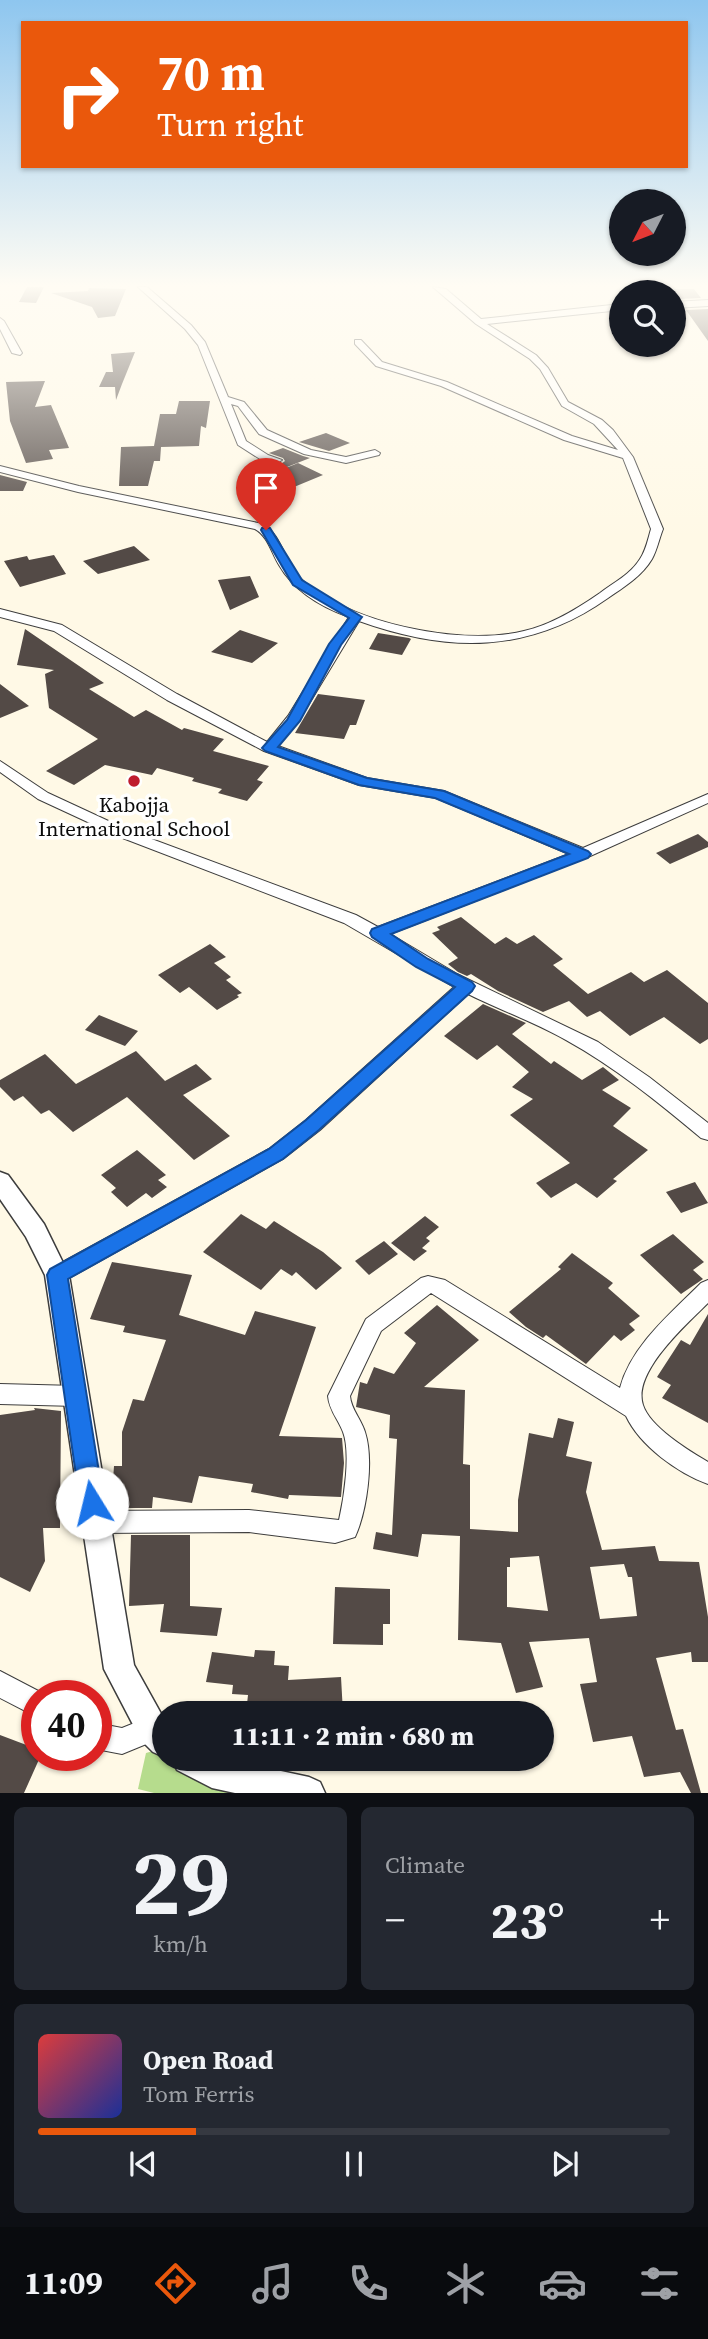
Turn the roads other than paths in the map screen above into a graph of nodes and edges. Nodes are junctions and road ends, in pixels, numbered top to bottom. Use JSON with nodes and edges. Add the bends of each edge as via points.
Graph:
{"nodes":[{"id":1,"x":211,"y":371,"type":"edge"},
{"id":2,"x":401,"y":371,"type":"edge"},
{"id":3,"x":546,"y":371,"type":"edge"},
{"id":4,"x":224,"y":399,"type":"junction"},
{"id":5,"x":375,"y":453,"type":"dead end"},
{"id":6,"x":626,"y":456,"type":"junction"},
{"id":7,"x":277,"y":460,"type":"dead end"},
{"id":8,"x":0,"y":469,"type":"edge"},
{"id":9,"x":0,"y":613,"type":"edge"},
{"id":10,"x":356,"y":617,"type":"junction"},
{"id":11,"x":270,"y":748,"type":"junction"},
{"id":12,"x":0,"y":765,"type":"edge"},
{"id":13,"x":708,"y":798,"type":"edge"},
{"id":14,"x":583,"y":854,"type":"junction"},
{"id":15,"x":378,"y":933,"type":"junction"},
{"id":16,"x":466,"y":986,"type":"junction"},
{"id":17,"x":708,"y":1133,"type":"edge"},
{"id":18,"x":0,"y":1181,"type":"edge"},
{"id":19,"x":57,"y":1275,"type":"junction"},
{"id":20,"x":708,"y":1289,"type":"edge"},
{"id":21,"x":0,"y":1394,"type":"edge"},
{"id":22,"x":76,"y":1396,"type":"junction"},
{"id":23,"x":634,"y":1409,"type":"junction"},
{"id":24,"x":708,"y":1474,"type":"edge"},
{"id":25,"x":95,"y":1522,"type":"junction"},
{"id":26,"x":0,"y":1684,"type":"edge"},
{"id":27,"x":21,"y":1695,"type":"edge"},
{"id":28,"x":152,"y":1725,"type":"edge"},
{"id":29,"x":152,"y":1736,"type":"edge"},
{"id":30,"x":112,"y":1739,"type":"edge"},
{"id":31,"x":210,"y":1771,"type":"edge"},
{"id":32,"x":226,"y":1785,"type":"edge"},
{"id":33,"x":309,"y":1793,"type":"edge"}],
"edges":[{"from":1,"to":4,"type":"street"},
{"from":2,"to":6,"type":"street","via":[[444,384],[568,438]]},
{"from":3,"to":6,"type":"street","via":[[564,403],[599,423]]},
{"from":4,"to":5,"type":"street","via":[[241,404],[263,432],[308,452],[346,460]]},
{"from":4,"to":7,"type":"street","via":[[245,447]]},
{"from":6,"to":10,"type":"street","via":[[657,528],[646,559],[629,579],[589,606],[525,635],[492,639],[422,634]]},
{"from":8,"to":10,"type":"street","via":[[78,489],[156,500],[266,530],[297,583]]},
{"from":9,"to":11,"type":"street","via":[[58,628],[172,697]]},
{"from":10,"to":11,"type":"street","via":[[335,644],[293,721]]},
{"from":11,"to":14,"type":"street","via":[[364,782],[439,794]]},
{"from":12,"to":15,"type":"street","via":[[43,796],[125,834]]},
{"from":13,"to":14,"type":"street"},
{"from":14,"to":15,"type":"street"},
{"from":15,"to":16,"type":"street"},
{"from":16,"to":17,"type":"street","via":[[597,1049]]},
{"from":16,"to":19,"type":"street","via":[[276,1154]]},
{"from":18,"to":19,"type":"street","via":[[35,1231]]},
{"from":19,"to":22,"type":"street"},
{"from":20,"to":23,"type":"street","via":[[643,1362],[629,1392]]},
{"from":21,"to":22,"type":"street"},
{"from":22,"to":25,"type":"street"},
{"from":23,"to":24,"type":"street","via":[[653,1435]]},
{"from":23,"to":25,"type":"street","via":[[428,1284],[373,1325],[339,1396],[339,1406],[355,1436],[354,1503],[347,1529],[335,1532],[249,1521]]},
{"from":25,"to":28,"type":"street","via":[[119,1669]]},
{"from":26,"to":27,"type":"street"},
{"from":29,"to":30,"type":"street"},
{"from":31,"to":32,"type":"street"},
{"from":32,"to":33,"type":"street"}]}
